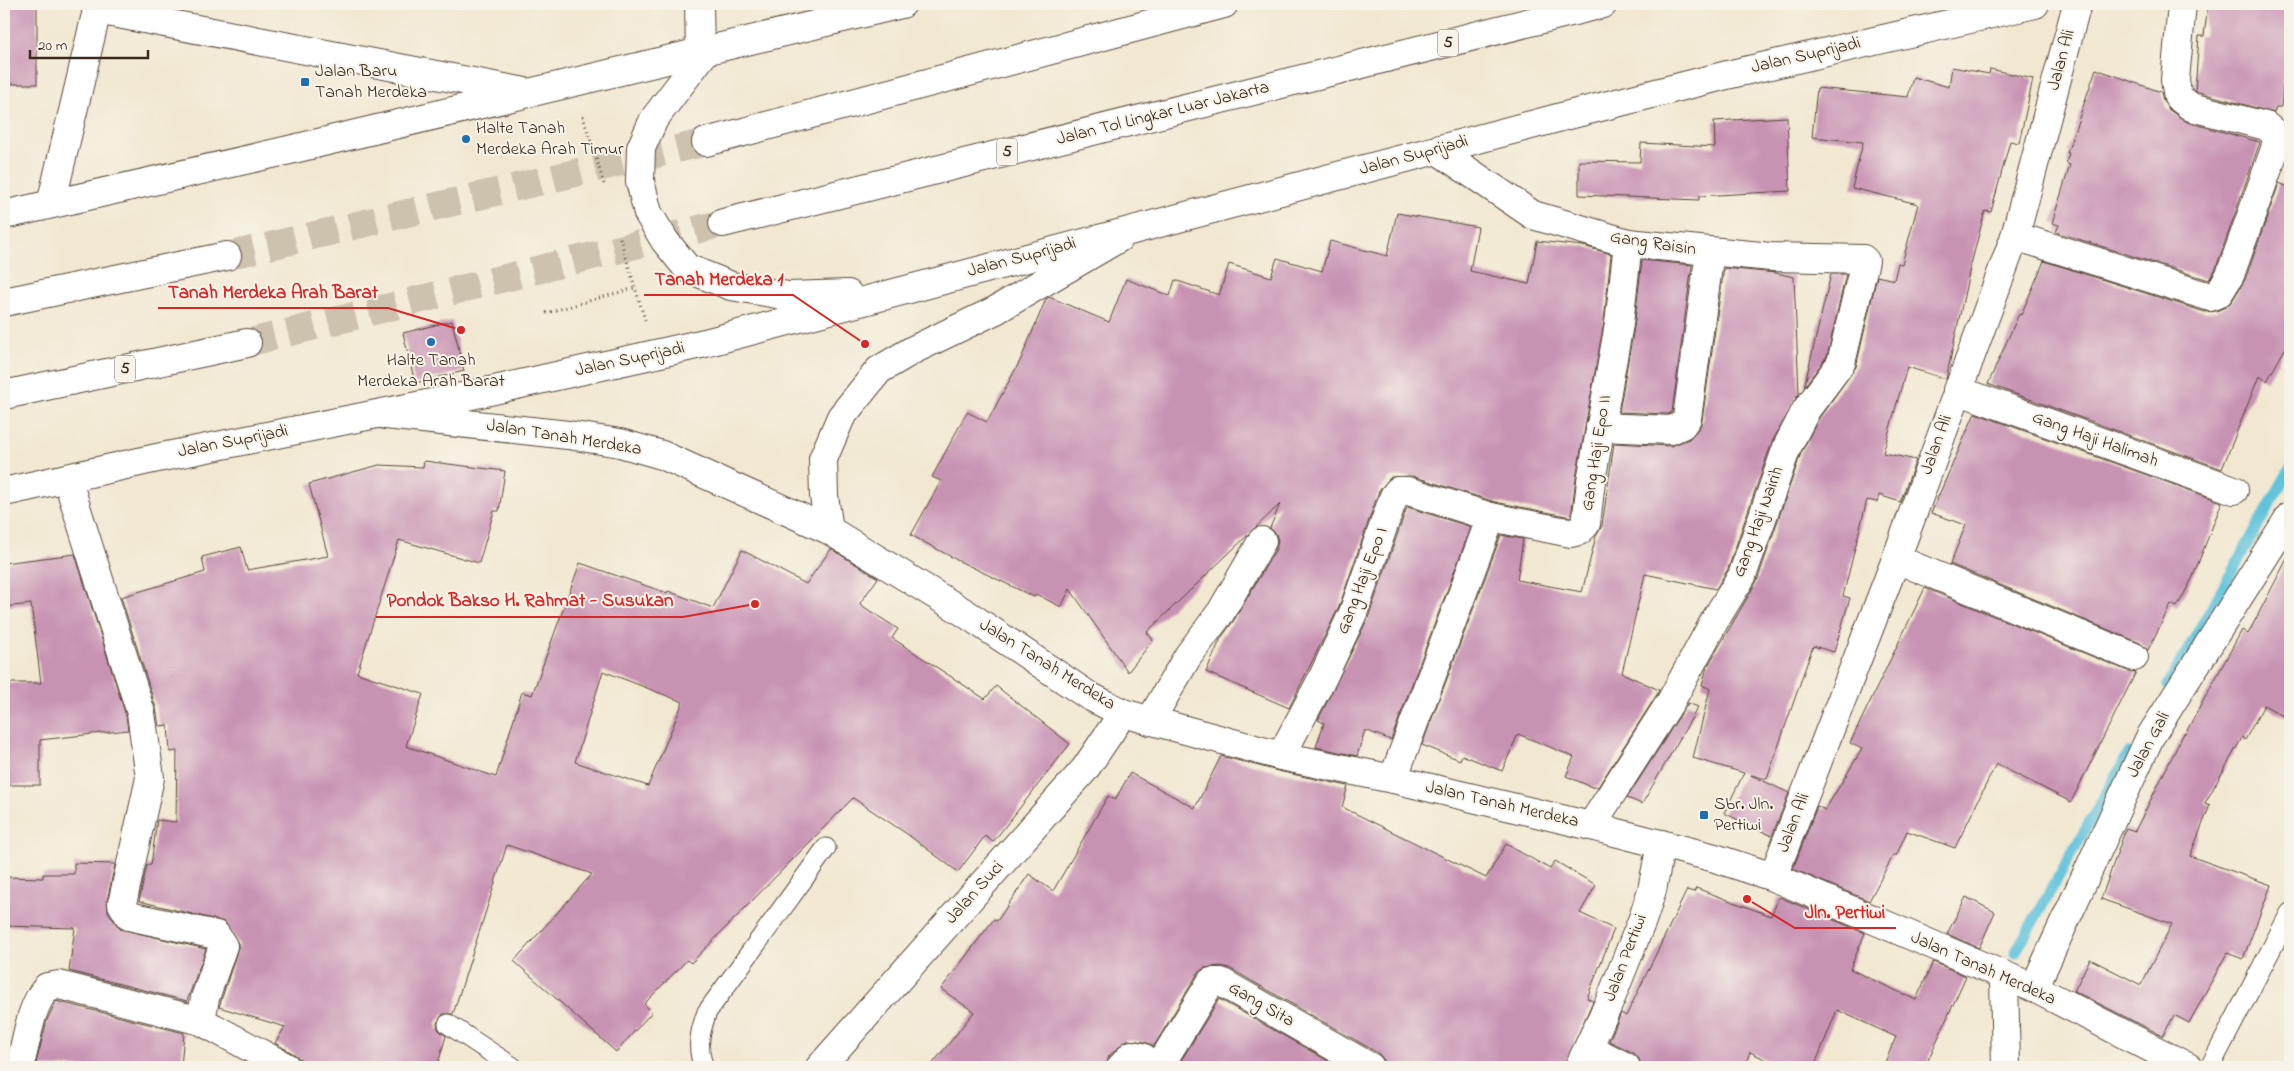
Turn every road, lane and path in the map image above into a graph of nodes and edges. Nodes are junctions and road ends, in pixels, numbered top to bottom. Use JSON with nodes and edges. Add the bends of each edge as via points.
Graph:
{"nodes":[{"id":1,"x":699,"y":4,"type":"edge"},
{"id":2,"x":902,"y":4,"type":"edge"},
{"id":3,"x":1224,"y":4,"type":"edge"},
{"id":4,"x":1603,"y":4,"type":"edge"},
{"id":5,"x":2035,"y":4,"type":"edge"},
{"id":6,"x":2077,"y":4,"type":"edge"},
{"id":7,"x":2182,"y":4,"type":"edge"},
{"id":8,"x":96,"y":7,"type":"edge"},
{"id":9,"x":702,"y":52,"type":"junction"},
{"id":10,"x":525,"y":92,"type":"junction"},
{"id":11,"x":706,"y":142,"type":"tunnel mouth"},
{"id":12,"x":1437,"y":150,"type":"junction"},
{"id":13,"x":52,"y":204,"type":"junction"},
{"id":14,"x":4,"y":215,"type":"edge"},
{"id":15,"x":723,"y":223,"type":"tunnel mouth"},
{"id":16,"x":1135,"y":228,"type":"junction"},
{"id":17,"x":2015,"y":236,"type":"junction"},
{"id":18,"x":1628,"y":243,"type":"junction"},
{"id":19,"x":1710,"y":252,"type":"junction"},
{"id":20,"x":228,"y":256,"type":"tunnel mouth"},
{"id":21,"x":1863,"y":259,"type":"joint"},
{"id":22,"x":635,"y":288,"type":"dead end"},
{"id":23,"x":894,"y":292,"type":"junction"},
{"id":24,"x":4,"y":302,"type":"edge"},
{"id":25,"x":546,"y":313,"type":"dead end"},
{"id":26,"x":247,"y":343,"type":"tunnel mouth"},
{"id":27,"x":1957,"y":390,"type":"junction"},
{"id":28,"x":4,"y":395,"type":"edge"},
{"id":29,"x":374,"y":414,"type":"junction"},
{"id":30,"x":1600,"y":427,"type":"junction"},
{"id":31,"x":67,"y":478,"type":"junction"},
{"id":32,"x":2234,"y":490,"type":"dead end"},
{"id":33,"x":4,"y":492,"type":"edge"},
{"id":34,"x":2290,"y":516,"type":"edge"},
{"id":35,"x":1491,"y":517,"type":"junction"},
{"id":36,"x":829,"y":530,"type":"junction"},
{"id":37,"x":1262,"y":541,"type":"dead end"},
{"id":38,"x":1896,"y":560,"type":"junction"},
{"id":39,"x":2134,"y":658,"type":"dead end"},
{"id":40,"x":1123,"y":713,"type":"junction"},
{"id":41,"x":1150,"y":721,"type":"junction"},
{"id":42,"x":1281,"y":756,"type":"junction"},
{"id":43,"x":1393,"y":780,"type":"junction"},
{"id":44,"x":1591,"y":826,"type":"junction"},
{"id":45,"x":1661,"y":844,"type":"junction"},
{"id":46,"x":826,"y":848,"type":"dead end"},
{"id":47,"x":1773,"y":878,"type":"junction"},
{"id":48,"x":2290,"y":913,"type":"edge"},
{"id":49,"x":2004,"y":978,"type":"junction"},
{"id":50,"x":2034,"y":988,"type":"junction"},
{"id":51,"x":202,"y":1021,"type":"junction"},
{"id":52,"x":448,"y":1024,"type":"dead end"},
{"id":53,"x":1584,"y":1058,"type":"edge"},
{"id":54,"x":19,"y":1067,"type":"edge"},
{"id":55,"x":286,"y":1067,"type":"edge"},
{"id":56,"x":513,"y":1067,"type":"edge"},
{"id":57,"x":704,"y":1067,"type":"edge"},
{"id":58,"x":820,"y":1067,"type":"edge"},
{"id":59,"x":1121,"y":1067,"type":"edge"},
{"id":60,"x":1158,"y":1067,"type":"edge"},
{"id":61,"x":1370,"y":1067,"type":"edge"},
{"id":62,"x":1626,"y":1067,"type":"edge"},
{"id":63,"x":2006,"y":1067,"type":"edge"},
{"id":64,"x":2188,"y":1067,"type":"edge"},
{"id":65,"x":2210,"y":1067,"type":"edge"}],
"edges":[{"from":1,"to":9,"type":"main road"},
{"from":2,"to":9,"type":"main road"},
{"from":3,"to":11,"type":"main road"},
{"from":4,"to":15,"type":"main road","name":"Jalan Tol Lingkar Luar Jakarta","number":"5"},
{"from":5,"to":12,"type":"main road","name":"Jalan Suprijadi","via":[[1718,78]]},
{"from":6,"to":17,"type":"main road","name":"Jalan Ali"},
{"from":7,"to":17,"type":"main road","via":[[2175,80],[2178,97],[2192,107],[2266,126],[2276,135],[2275,148],[2230,275],[2219,293],[2210,296]]},
{"from":8,"to":10,"type":"main road"},
{"from":8,"to":13,"type":"main road"},
{"from":9,"to":10,"type":"main road"},
{"from":9,"to":23,"type":"main road","via":[[654,119],[641,148],[640,181],[648,214],[665,241],[687,268],[731,286],[788,296]]},
{"from":10,"to":13,"type":"main road"},
{"from":12,"to":16,"type":"main road","name":"Jalan Suprijadi"},
{"from":12,"to":18,"type":"main road","name":"Gang Raisin","via":[[1533,215]]},
{"from":13,"to":14,"type":"main road"},
{"from":16,"to":23,"type":"main road","name":"Jalan Suprijadi"},
{"from":16,"to":36,"type":"main road","via":[[996,310],[879,370],[841,417],[823,459]]},
{"from":17,"to":27,"type":"main road","name":"Jalan Ali"},
{"from":18,"to":19,"type":"main road","name":"Gang Raisin"},
{"from":18,"to":30,"type":"main road","name":"Gang Haji Epo II","via":[[1619,324]]},
{"from":19,"to":21,"type":"main road","name":"Gang Raisin"},
{"from":19,"to":30,"type":"main road","via":[[1688,418],[1671,430]]},
{"from":20,"to":24,"type":"main road"},
{"from":21,"to":44,"type":"main road","name":"Gang Haji Nairih","via":[[1866,265],[1841,363],[1806,410],[1787,447],[1742,576],[1671,701]]},
{"from":22,"to":25,"type":"path"},
{"from":23,"to":29,"type":"main road","name":"Jalan Suprijadi","via":[[705,343]]},
{"from":26,"to":28,"type":"main road","number":"5"},
{"from":27,"to":32,"type":"main road","name":"Gang Haji Halimah"},
{"from":27,"to":38,"type":"main road","name":"Jalan Ali"},
{"from":29,"to":31,"type":"main road","name":"Jalan Suprijadi"},
{"from":29,"to":36,"type":"main road","name":"Jalan Tanah Merdeka","via":[[500,426],[620,443],[662,455]]},
{"from":30,"to":35,"type":"main road","name":"Gang Haji Epo II","via":[[1583,528],[1571,534]]},
{"from":31,"to":33,"type":"main road","name":"Jalan Suprijadi"},
{"from":31,"to":51,"type":"main road","via":[[141,713],[150,778],[122,904],[129,916],[216,935],[223,946],[205,998]]},
{"from":34,"to":50,"type":"main road","name":"Jalan Gali","via":[[2150,737]]},
{"from":35,"to":42,"type":"main road","name":"Gang Haji Epo I","via":[[1408,491],[1398,491],[1353,613]]},
{"from":35,"to":43,"type":"main road"},
{"from":36,"to":40,"type":"main road","name":"Jalan Tanah Merdeka","via":[[965,613],[1089,696]]},
{"from":37,"to":41,"type":"main road","via":[[1221,612],[1188,656]]},
{"from":38,"to":39,"type":"main road"},
{"from":38,"to":47,"type":"main road","name":"Jalan Ali"},
{"from":40,"to":41,"type":"main road","name":"Jalan Tanah Merdeka"},
{"from":40,"to":58,"type":"main road","name":"Jalan Suci","via":[[1085,769]]},
{"from":41,"to":42,"type":"main road","name":"Jalan Tanah Merdeka"},
{"from":42,"to":43,"type":"main road","name":"Jalan Tanah Merdeka"},
{"from":43,"to":44,"type":"main road","name":"Jalan Tanah Merdeka"},
{"from":44,"to":45,"type":"main road","name":"Jalan Tanah Merdeka"},
{"from":45,"to":47,"type":"main road","name":"Jalan Tanah Merdeka"},
{"from":45,"to":53,"type":"main road","name":"Jalan Pertiwi","via":[[1643,918]]},
{"from":46,"to":57,"type":"lane","via":[[707,1012],[700,1031],[699,1047]]},
{"from":47,"to":49,"type":"main road","name":"Jalan Tanah Merdeka"},
{"from":48,"to":65,"type":"lane"},
{"from":49,"to":50,"type":"main road","name":"Jalan Tanah Merdeka"},
{"from":49,"to":63,"type":"main road"},
{"from":50,"to":64,"type":"main road","name":"Jalan Tanah Merdeka"},
{"from":51,"to":54,"type":"main road","via":[[59,985],[47,986],[40,994],[26,1031]]},
{"from":51,"to":55,"type":"main road"},
{"from":52,"to":56,"type":"lane"},
{"from":53,"to":62,"type":"main road"},
{"from":59,"to":60,"type":"main road","via":[[1132,1055]]},
{"from":60,"to":61,"type":"main road","name":"Gang Sita","via":[[1211,982],[1215,981]]}]}
